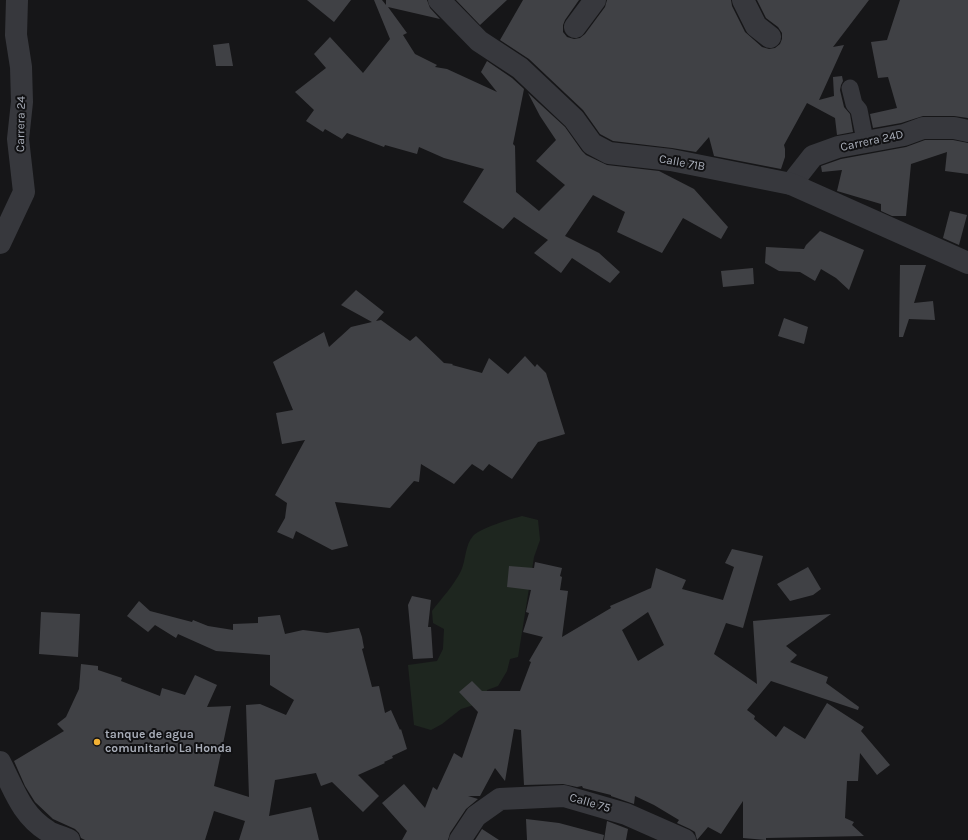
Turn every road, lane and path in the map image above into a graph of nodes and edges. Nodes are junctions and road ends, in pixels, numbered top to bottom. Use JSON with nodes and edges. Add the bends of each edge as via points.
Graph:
{"nodes":[{"id":1,"x":17,"y":0,"type":"edge"},
{"id":2,"x":439,"y":0,"type":"edge"},
{"id":3,"x":595,"y":0,"type":"edge"},
{"id":4,"x":743,"y":0,"type":"edge"},
{"id":5,"x":575,"y":27,"type":"dead end"},
{"id":6,"x":770,"y":37,"type":"dead end"},
{"id":7,"x":850,"y":88,"type":"dead end"},
{"id":8,"x":968,"y":132,"type":"edge"},
{"id":9,"x":868,"y":142,"type":"junction"},
{"id":10,"x":791,"y":184,"type":"junction"},
{"id":11,"x":0,"y":243,"type":"edge"},
{"id":12,"x":968,"y":263,"type":"edge"},
{"id":13,"x":0,"y":762,"type":"edge"},
{"id":14,"x":664,"y":835,"type":"edge"},
{"id":15,"x":69,"y":840,"type":"edge"},
{"id":16,"x":460,"y":840,"type":"edge"},
{"id":17,"x":685,"y":840,"type":"edge"}],
"edges":[{"from":1,"to":11,"type":"street","name":"Carrera 24","via":[[16,34],[21,67],[22,102],[18,139],[24,192]]},
{"from":2,"to":10,"type":"street","name":"Calle 71B","via":[[478,41],[520,68],[574,119],[592,144],[609,153],[671,160]]},
{"from":3,"to":5,"type":"street"},
{"from":4,"to":6,"type":"street","via":[[756,26]]},
{"from":7,"to":9,"type":"street"},
{"from":8,"to":9,"type":"street","name":"Carrera 24D","via":[[954,128],[923,128],[904,135]]},
{"from":9,"to":10,"type":"street","name":"Carrera 24D","via":[[838,147],[813,156]]},
{"from":10,"to":12,"type":"street","name":"Calle 71B"},
{"from":13,"to":15,"type":"street","via":[[19,802],[31,818],[49,832]]},
{"from":14,"to":16,"type":"street","name":"Calle 75","via":[[626,814],[564,796],[500,800],[476,816]]},
{"from":14,"to":17,"type":"street","name":"Calle 75"}]}
